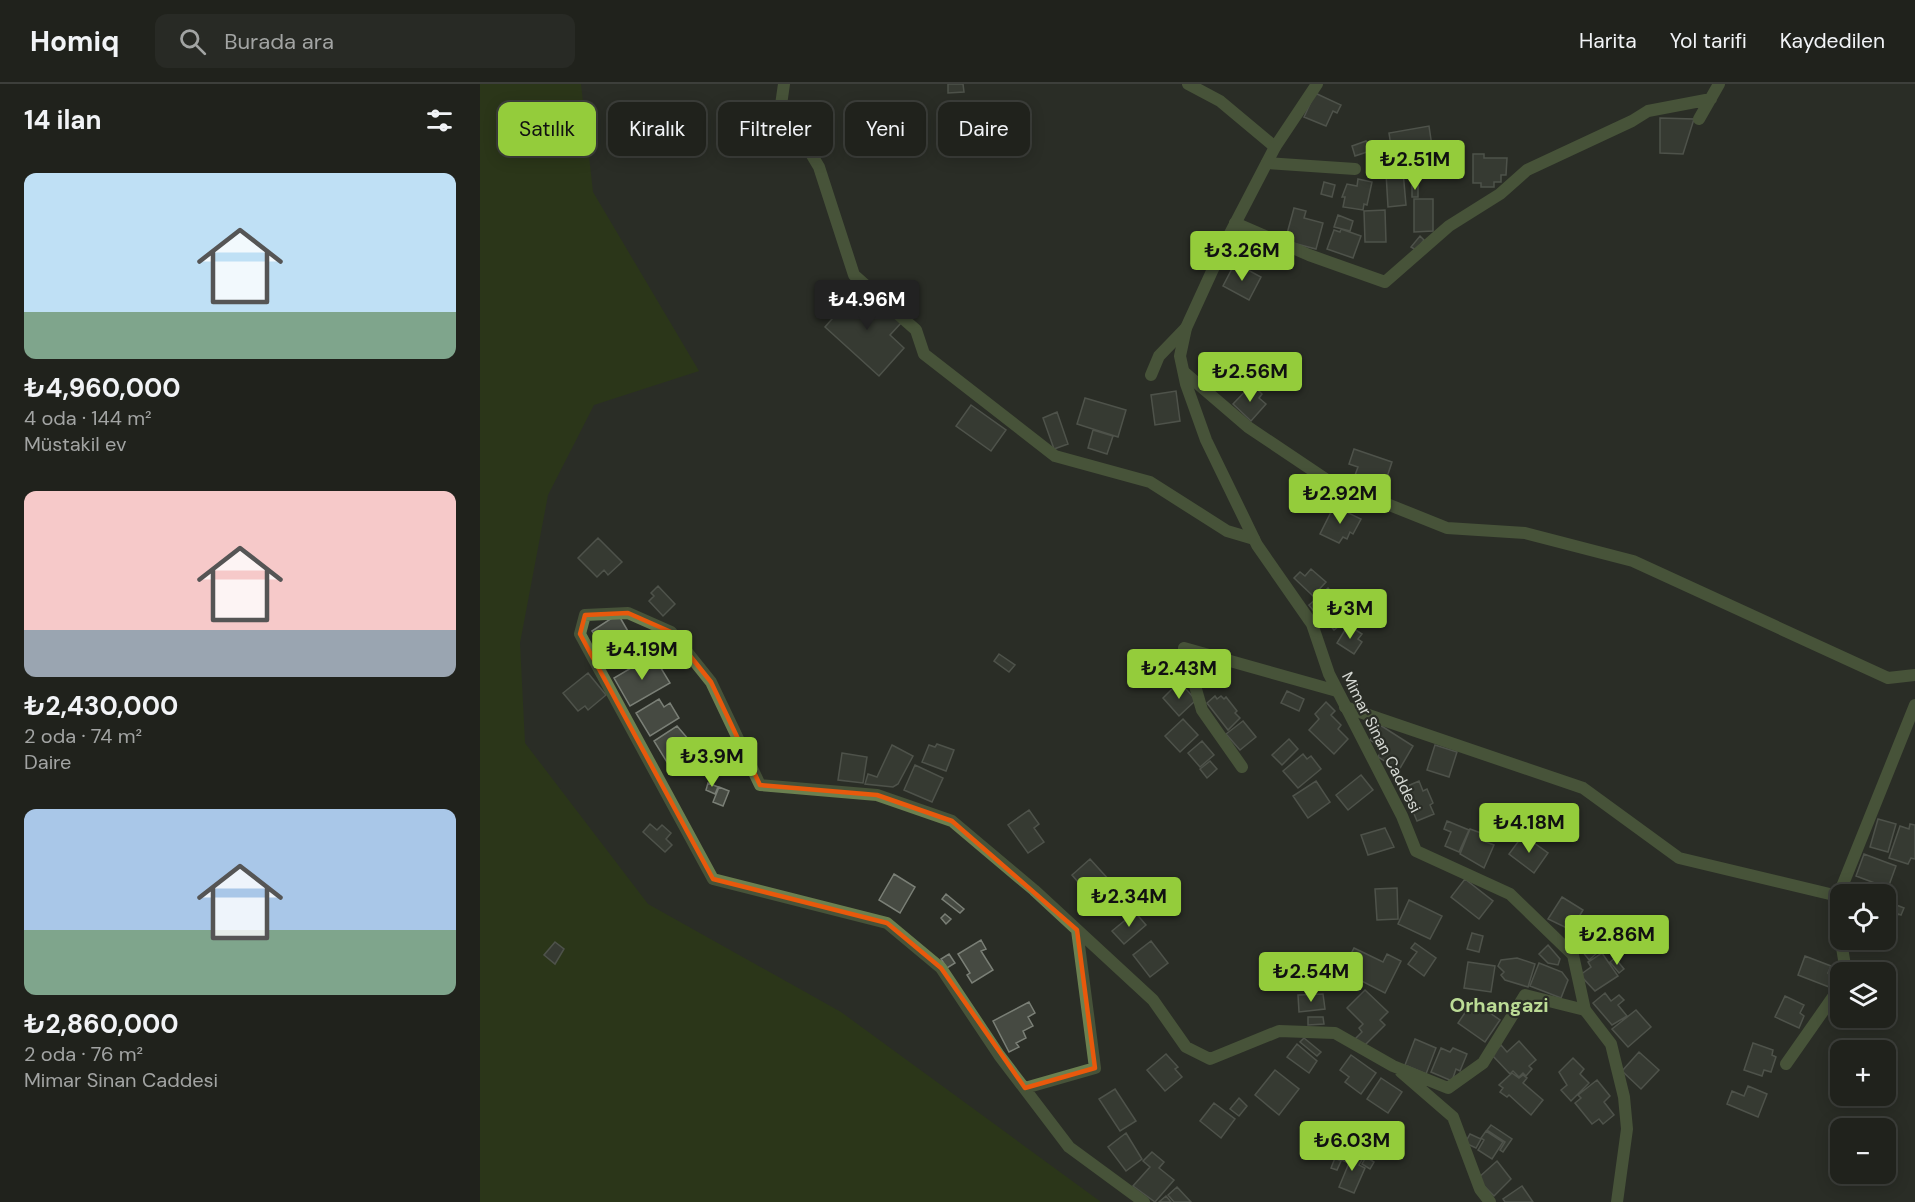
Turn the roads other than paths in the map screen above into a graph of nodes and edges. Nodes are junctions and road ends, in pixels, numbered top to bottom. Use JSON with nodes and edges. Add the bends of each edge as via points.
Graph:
{"nodes":[{"id":1,"x":784,"y":84,"type":"edge"},
{"id":2,"x":1188,"y":84,"type":"edge"},
{"id":3,"x":1317,"y":84,"type":"edge"},
{"id":4,"x":1719,"y":84,"type":"edge"},
{"id":5,"x":1711,"y":99,"type":"junction"},
{"id":6,"x":1699,"y":119,"type":"dead end"},
{"id":7,"x":1275,"y":147,"type":"junction"},
{"id":8,"x":1267,"y":163,"type":"junction"},
{"id":9,"x":1355,"y":169,"type":"dead end"},
{"id":10,"x":1235,"y":223,"type":"junction"},
{"id":11,"x":1186,"y":328,"type":"junction"},
{"id":12,"x":1184,"y":372,"type":"junction"},
{"id":13,"x":1151,"y":375,"type":"dead end"},
{"id":14,"x":1254,"y":539,"type":"junction"},
{"id":15,"x":1915,"y":675,"type":"edge"},
{"id":16,"x":1337,"y":691,"type":"junction"},
{"id":17,"x":1915,"y":705,"type":"edge"},
{"id":18,"x":1345,"y":707,"type":"junction"},
{"id":19,"x":1242,"y":767,"type":"dead end"},
{"id":20,"x":1843,"y":884,"type":"edge"},
{"id":21,"x":1830,"y":894,"type":"edge"},
{"id":22,"x":1077,"y":930,"type":"junction"},
{"id":23,"x":1830,"y":1001,"type":"edge"},
{"id":24,"x":1585,"y":1010,"type":"junction"},
{"id":25,"x":1786,"y":1064,"type":"dead end"},
{"id":26,"x":1393,"y":1066,"type":"junction"},
{"id":27,"x":1025,"y":1088,"type":"junction"},
{"id":28,"x":1144,"y":1202,"type":"edge"},
{"id":29,"x":1490,"y":1202,"type":"edge"},
{"id":30,"x":1617,"y":1202,"type":"edge"}],
"edges":[{"from":1,"to":14,"type":"street","via":[[780,112],[797,130],[819,167],[854,275],[916,330],[924,354],[1055,456],[1150,482],[1227,531]]},
{"from":2,"to":7,"type":"street","via":[[1220,101]]},
{"from":3,"to":7,"type":"street","name":"Mimar Sinan Caddesi"},
{"from":4,"to":5,"type":"street"},
{"from":5,"to":6,"type":"street"},
{"from":5,"to":10,"type":"street","via":[[1648,111],[1527,170],[1500,194],[1449,226],[1385,282]]},
{"from":7,"to":8,"type":"street","name":"Mimar Sinan Caddesi"},
{"from":8,"to":9,"type":"street"},
{"from":8,"to":10,"type":"street","name":"Mimar Sinan Caddesi"},
{"from":10,"to":11,"type":"street","name":"Mimar Sinan Caddesi"},
{"from":11,"to":12,"type":"street","name":"Mimar Sinan Caddesi","via":[[1180,356]]},
{"from":11,"to":13,"type":"street","via":[[1160,356]]},
{"from":12,"to":14,"type":"street","name":"Mimar Sinan Caddesi","via":[[1206,440]]},
{"from":12,"to":15,"type":"street","via":[[1248,428],[1327,480],[1447,528],[1525,533],[1633,561],[1888,678]]},
{"from":14,"to":16,"type":"street","name":"Mimar Sinan Caddesi","via":[[1312,624]]},
{"from":16,"to":18,"type":"street","name":"Mimar Sinan Caddesi"},
{"from":16,"to":19,"type":"street","via":[[1184,648],[1202,710]]},
{"from":17,"to":20,"type":"street"},
{"from":18,"to":21,"type":"street","via":[[1583,788],[1679,858]]},
{"from":18,"to":24,"type":"street","name":"Mimar Sinan Caddesi","via":[[1416,851],[1510,894],[1573,955]]},
{"from":22,"to":26,"type":"street","via":[[1153,1000],[1186,1047],[1210,1059],[1278,1031],[1335,1033]]},
{"from":22,"to":27,"type":"street","via":[[1095,1068]]},
{"from":22,"to":27,"type":"street","via":[[952,821],[877,795],[760,785],[711,682],[671,632],[628,613],[585,615],[580,634],[713,879],[887,923],[941,968]]},
{"from":23,"to":25,"type":"street"},
{"from":24,"to":26,"type":"street","via":[[1525,995],[1483,1063],[1448,1088]]},
{"from":24,"to":30,"type":"street","name":"Mimar Sinan Caddesi","via":[[1611,1044],[1624,1097],[1627,1129]]},
{"from":26,"to":29,"type":"street","via":[[1453,1117],[1480,1189]]},
{"from":27,"to":28,"type":"street","via":[[1070,1147]]}]}
